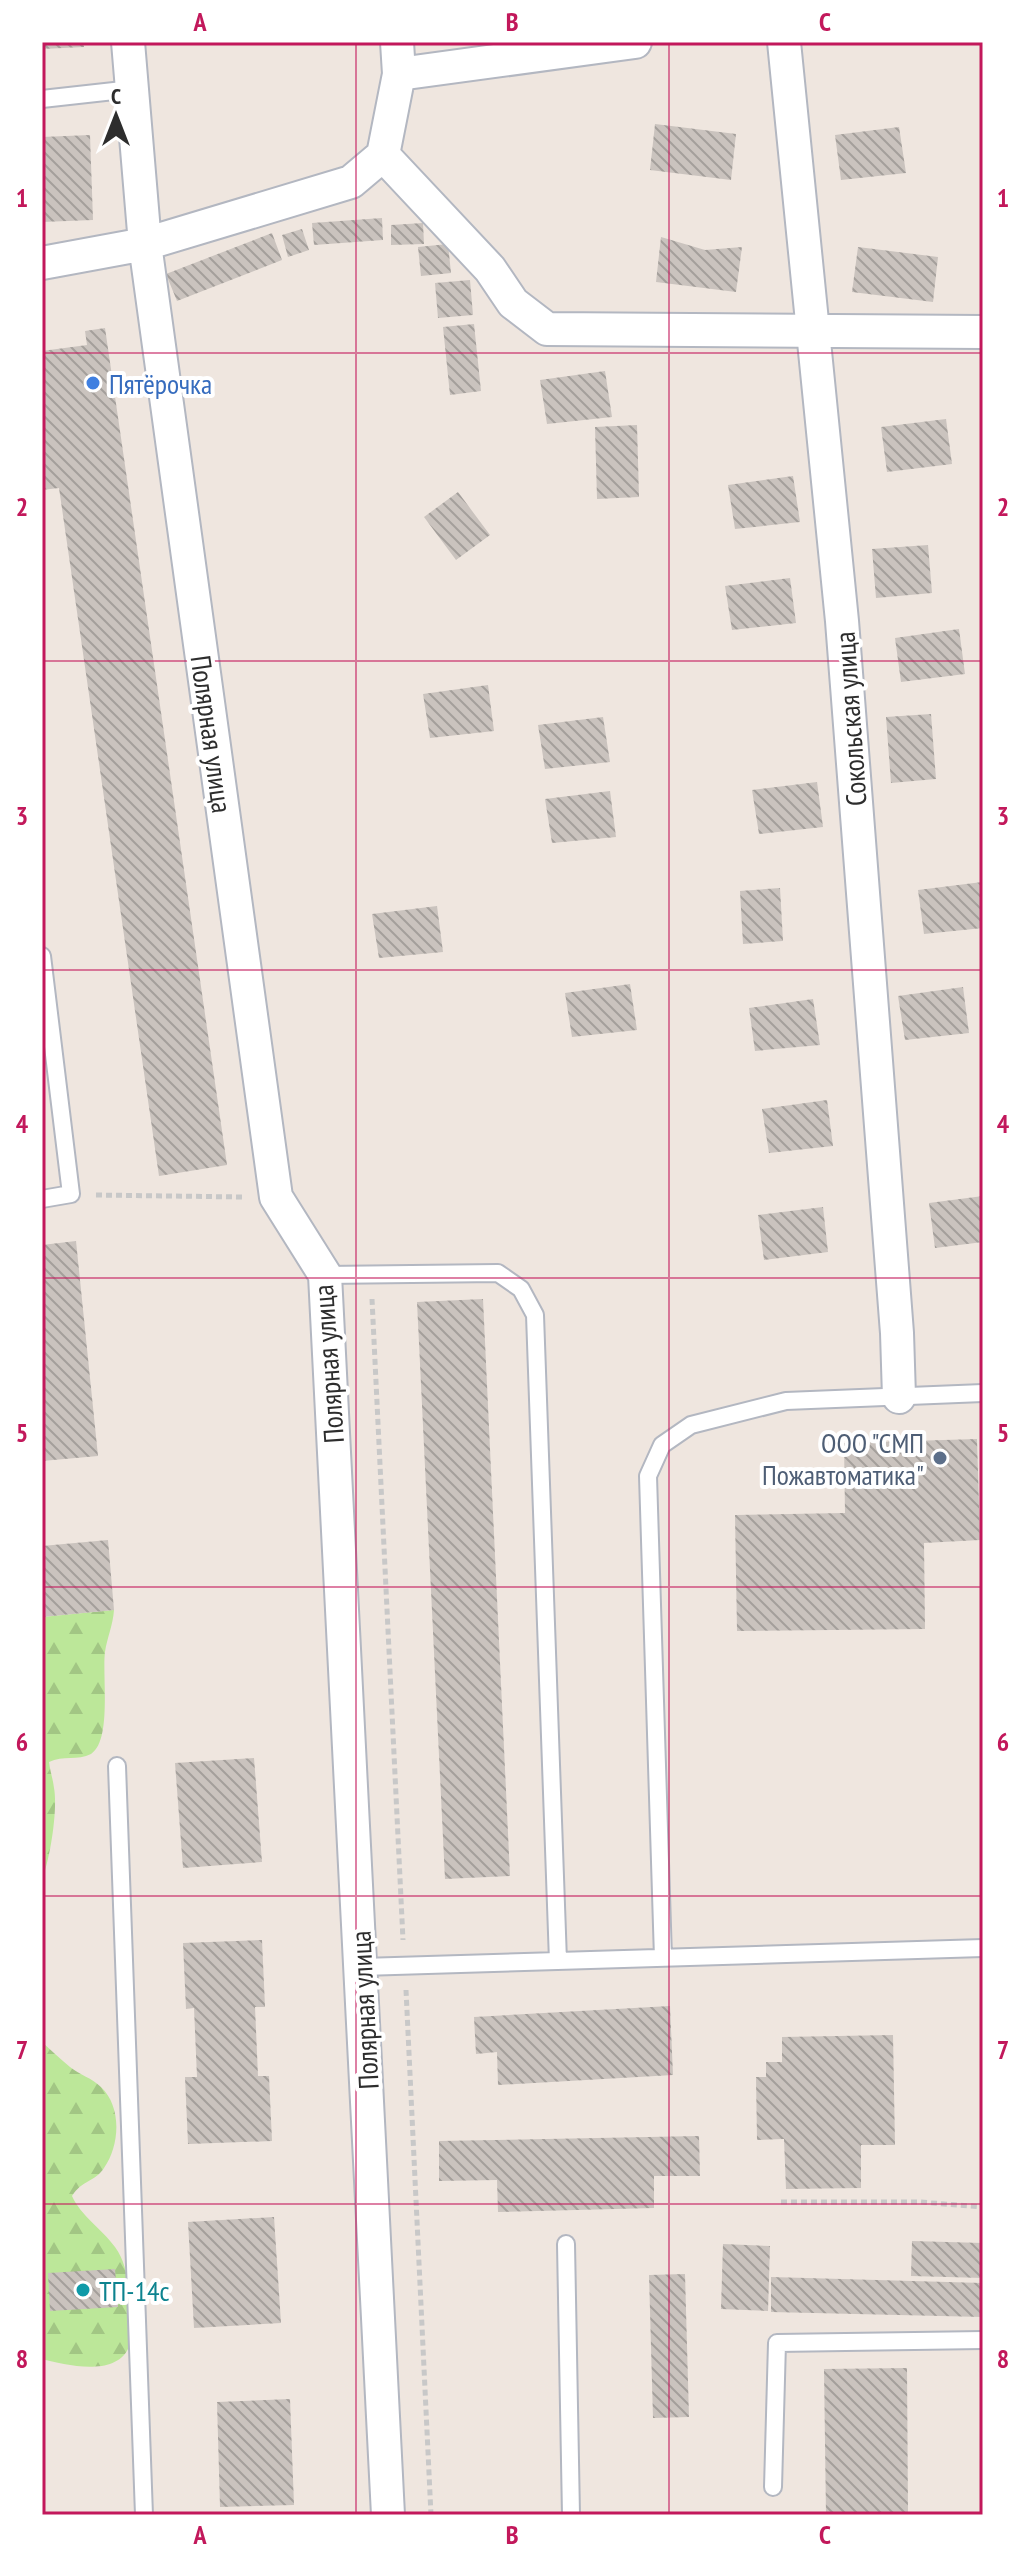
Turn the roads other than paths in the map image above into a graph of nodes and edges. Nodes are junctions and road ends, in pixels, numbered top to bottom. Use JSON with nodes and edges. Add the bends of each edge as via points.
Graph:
{"nodes":[{"id":1,"x":128,"y":42,"type":"edge"},
{"id":2,"x":635,"y":42,"type":"edge"},
{"id":3,"x":784,"y":42,"type":"edge"},
{"id":4,"x":398,"y":58,"type":"edge"},
{"id":5,"x":132,"y":89,"type":"junction"},
{"id":6,"x":42,"y":99,"type":"edge"},
{"id":7,"x":383,"y":155,"type":"junction"},
{"id":8,"x":145,"y":244,"type":"junction"},
{"id":9,"x":42,"y":263,"type":"edge"},
{"id":10,"x":813,"y":331,"type":"junction"},
{"id":11,"x":983,"y":332,"type":"edge"},
{"id":12,"x":42,"y":956,"type":"edge"},
{"id":13,"x":42,"y":1199,"type":"edge"},
{"id":14,"x":325,"y":1275,"type":"junction"},
{"id":15,"x":983,"y":1393,"type":"edge"},
{"id":16,"x":899,"y":1397,"type":"junction"},
{"id":17,"x":117,"y":1766,"type":"dead end"},
{"id":18,"x":983,"y":1948,"type":"edge"},
{"id":19,"x":663,"y":1958,"type":"junction"},
{"id":20,"x":558,"y":1961,"type":"junction"},
{"id":21,"x":362,"y":1967,"type":"junction"},
{"id":22,"x":566,"y":2244,"type":"dead end"},
{"id":23,"x":983,"y":2340,"type":"edge"},
{"id":24,"x":773,"y":2487,"type":"dead end"},
{"id":25,"x":144,"y":2515,"type":"edge"},
{"id":26,"x":388,"y":2515,"type":"edge"},
{"id":27,"x":571,"y":2515,"type":"edge"}],
"edges":[{"from":1,"to":5,"type":"street","name":"Полярная улица"},
{"from":2,"to":4,"type":"street"},
{"from":3,"to":10,"type":"street","name":"Сокольская улица"},
{"from":4,"to":7,"type":"street"},
{"from":5,"to":6,"type":"lane"},
{"from":5,"to":8,"type":"street","name":"Полярная улица"},
{"from":7,"to":8,"type":"street","via":[[351,182]]},
{"from":7,"to":10,"type":"street","via":[[490,269],[513,303],[547,329]]},
{"from":8,"to":9,"type":"street"},
{"from":8,"to":14,"type":"street","name":"Полярная улица","via":[[276,1197]]},
{"from":10,"to":11,"type":"street"},
{"from":10,"to":16,"type":"street","name":"Сокольская улица","via":[[845,653]]},
{"from":12,"to":13,"type":"lane","via":[[71,1194]]},
{"from":14,"to":20,"type":"lane","via":[[498,1273],[521,1289],[535,1315]]},
{"from":14,"to":21,"type":"street","name":"Полярная улица"},
{"from":15,"to":16,"type":"lane"},
{"from":16,"to":19,"type":"lane","via":[[786,1401],[691,1425],[662,1445],[648,1476]]},
{"from":17,"to":25,"type":"lane"},
{"from":18,"to":19,"type":"lane"},
{"from":19,"to":20,"type":"lane"},
{"from":20,"to":21,"type":"lane"},
{"from":21,"to":26,"type":"street","name":"Полярная улица"},
{"from":22,"to":27,"type":"lane"},
{"from":23,"to":24,"type":"lane","via":[[777,2343]]}]}
